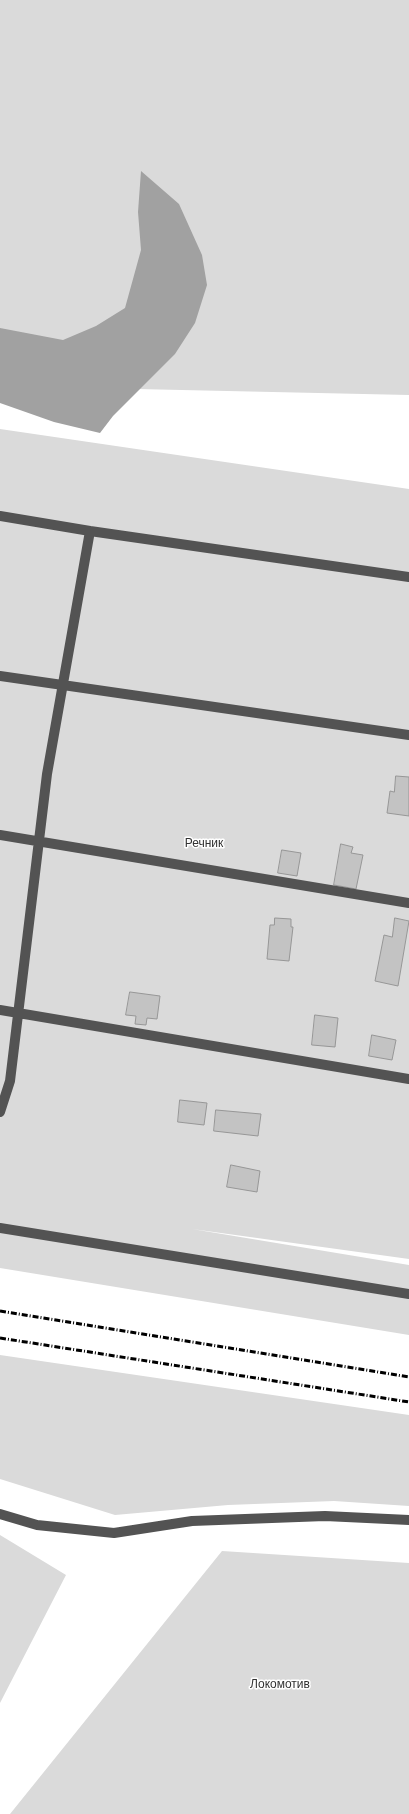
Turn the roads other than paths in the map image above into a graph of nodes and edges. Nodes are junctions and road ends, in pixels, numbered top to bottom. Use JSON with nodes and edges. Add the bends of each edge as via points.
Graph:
{"nodes":[{"id":1,"x":0,"y":516,"type":"edge"},
{"id":2,"x":90,"y":531,"type":"junction"},
{"id":3,"x":409,"y":577,"type":"edge"},
{"id":4,"x":0,"y":676,"type":"edge"},
{"id":5,"x":63,"y":686,"type":"junction"},
{"id":6,"x":409,"y":735,"type":"edge"},
{"id":7,"x":0,"y":835,"type":"edge"},
{"id":8,"x":39,"y":841,"type":"junction"},
{"id":9,"x":409,"y":903,"type":"edge"},
{"id":10,"x":0,"y":1010,"type":"edge"},
{"id":11,"x":18,"y":1013,"type":"junction"},
{"id":12,"x":409,"y":1079,"type":"edge"},
{"id":13,"x":0,"y":1112,"type":"edge"},
{"id":14,"x":0,"y":1228,"type":"edge"},
{"id":15,"x":409,"y":1294,"type":"edge"},
{"id":16,"x":0,"y":1514,"type":"edge"},
{"id":17,"x":409,"y":1520,"type":"edge"}],
"edges":[{"from":1,"to":2,"type":"lane"},
{"from":2,"to":3,"type":"lane"},
{"from":2,"to":5,"type":"lane"},
{"from":4,"to":5,"type":"lane"},
{"from":5,"to":6,"type":"lane"},
{"from":5,"to":8,"type":"lane","via":[[47,774]]},
{"from":7,"to":8,"type":"lane"},
{"from":8,"to":9,"type":"lane"},
{"from":8,"to":11,"type":"lane"},
{"from":10,"to":11,"type":"lane"},
{"from":11,"to":12,"type":"lane"},
{"from":11,"to":13,"type":"lane","via":[[10,1081]]},
{"from":14,"to":15,"type":"lane"},
{"from":16,"to":17,"type":"lane","via":[[37,1525],[114,1533],[200,1521],[325,1516]]}]}
